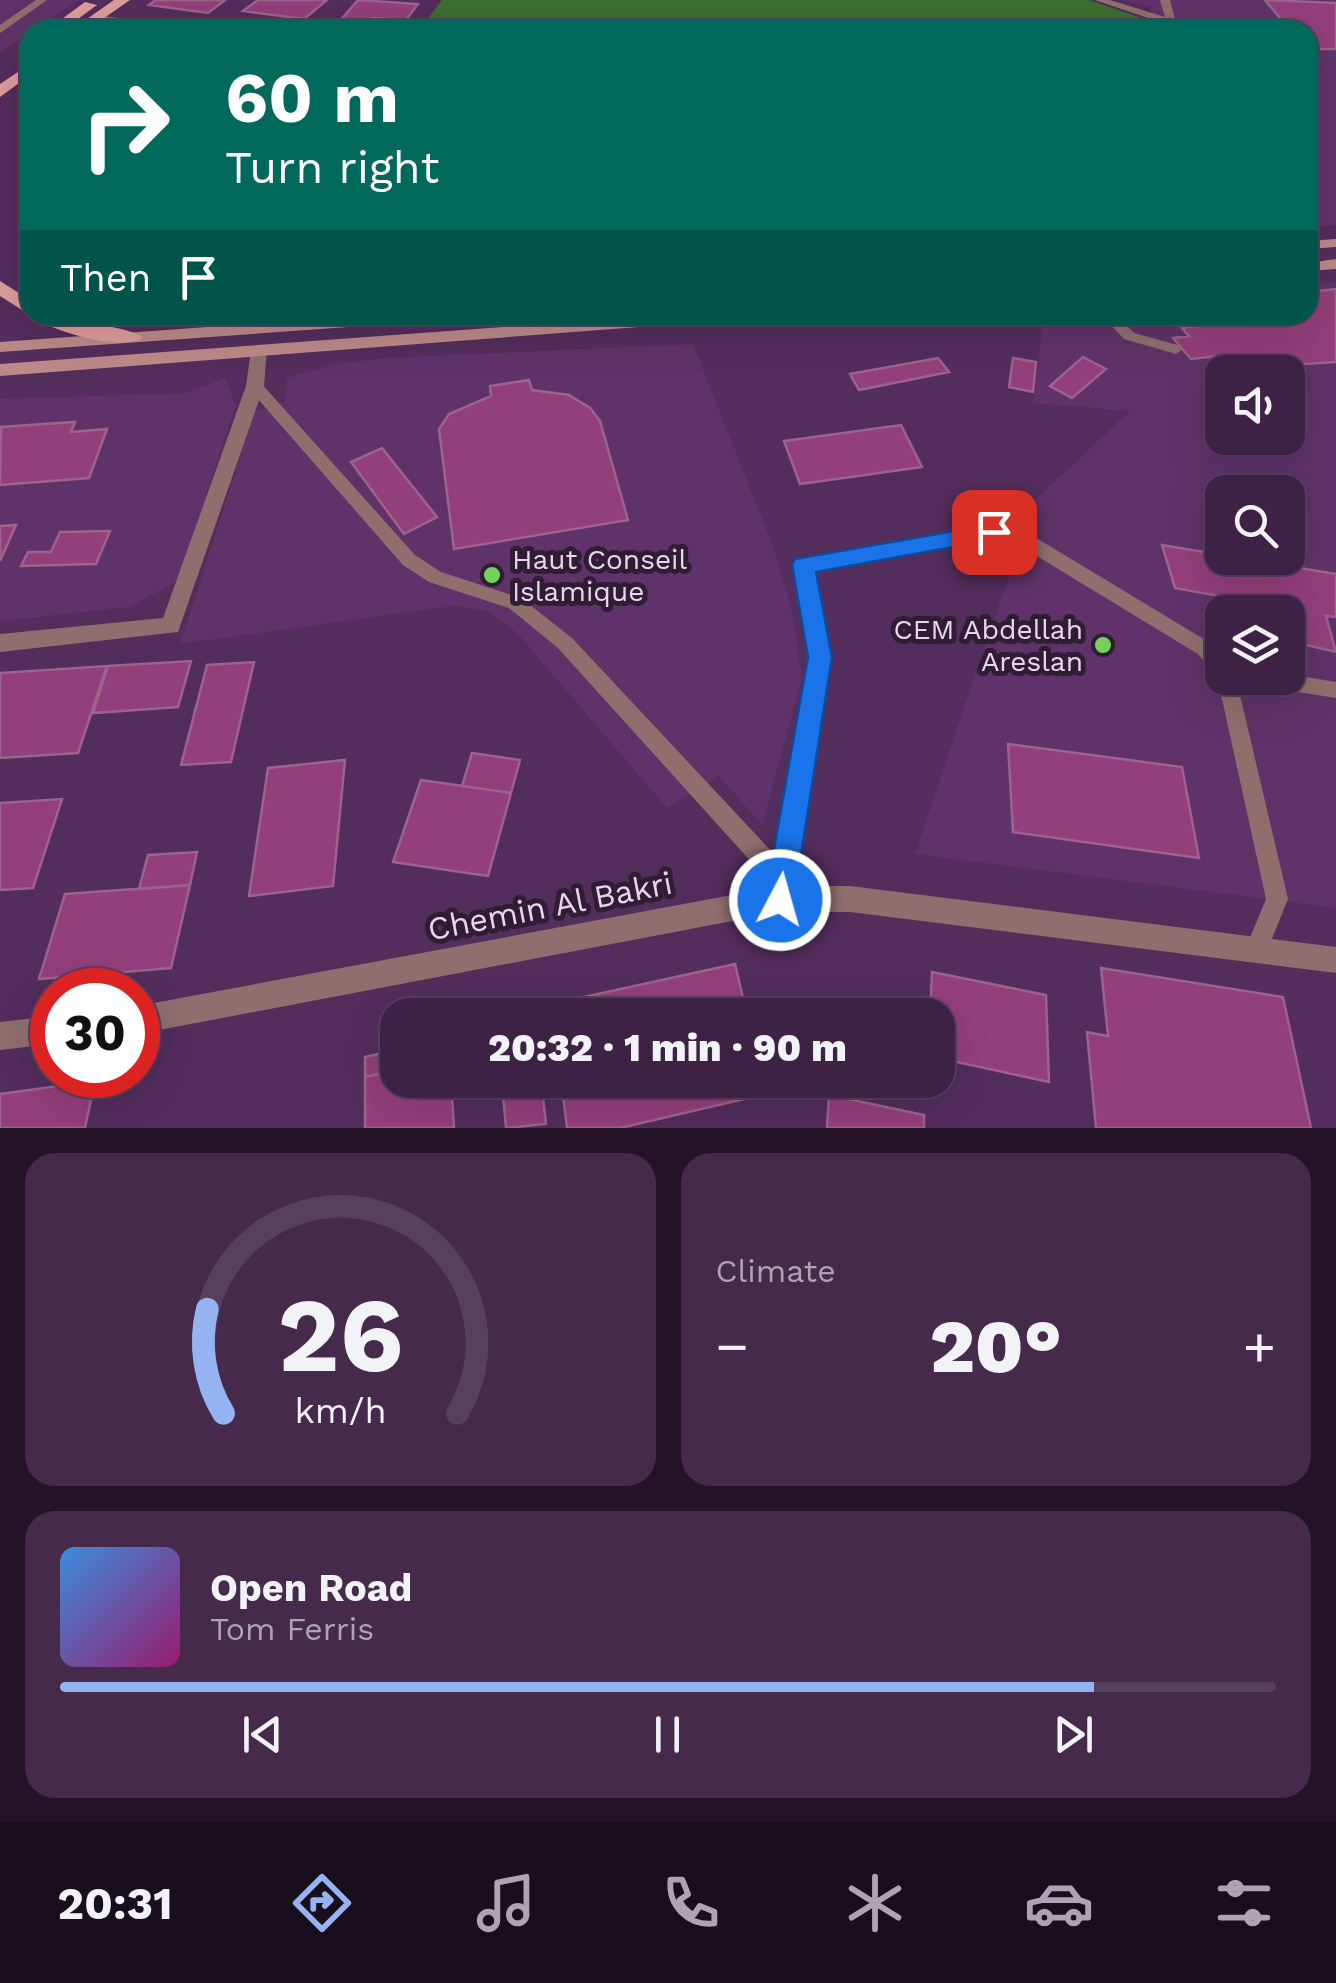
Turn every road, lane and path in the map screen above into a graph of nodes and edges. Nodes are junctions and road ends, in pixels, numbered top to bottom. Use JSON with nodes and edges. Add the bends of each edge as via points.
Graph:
{"nodes":[{"id":1,"x":42,"y":0,"type":"edge"},
{"id":2,"x":98,"y":0,"type":"edge"},
{"id":3,"x":123,"y":0,"type":"edge"},
{"id":4,"x":1100,"y":0,"type":"edge"},
{"id":5,"x":96,"y":18,"type":"junction"},
{"id":6,"x":69,"y":20,"type":"edge"},
{"id":7,"x":93,"y":20,"type":"edge"},
{"id":8,"x":111,"y":20,"type":"edge"},
{"id":9,"x":1155,"y":20,"type":"edge"},
{"id":10,"x":0,"y":30,"type":"edge"},
{"id":11,"x":20,"y":55,"type":"edge"},
{"id":12,"x":0,"y":70,"type":"edge"},
{"id":13,"x":20,"y":76,"type":"edge"},
{"id":14,"x":0,"y":92,"type":"edge"},
{"id":15,"x":64,"y":325,"type":"edge"},
{"id":16,"x":304,"y":325,"type":"edge"},
{"id":17,"x":596,"y":325,"type":"edge"},
{"id":18,"x":1118,"y":325,"type":"edge"},
{"id":19,"x":133,"y":337,"type":"junction"},
{"id":20,"x":0,"y":347,"type":"edge"},
{"id":21,"x":1176,"y":349,"type":"dead end"},
{"id":22,"x":260,"y":350,"type":"junction"},
{"id":23,"x":0,"y":370,"type":"edge"},
{"id":24,"x":255,"y":386,"type":"junction"},
{"id":25,"x":994,"y":532,"type":"joint"},
{"id":26,"x":0,"y":643,"type":"edge"},
{"id":27,"x":1205,"y":649,"type":"edge"},
{"id":28,"x":1305,"y":685,"type":"edge"},
{"id":29,"x":1336,"y":690,"type":"edge"},
{"id":30,"x":1230,"y":695,"type":"edge"},
{"id":31,"x":780,"y":889,"type":"junction"},
{"id":32,"x":1256,"y":950,"type":"junction"},
{"id":33,"x":1336,"y":962,"type":"edge"},
{"id":34,"x":160,"y":1016,"type":"edge"},
{"id":35,"x":30,"y":1033,"type":"edge"},
{"id":36,"x":0,"y":1036,"type":"edge"}],
"edges":[{"from":1,"to":10,"type":"lane"},
{"from":2,"to":6,"type":"main road"},
{"from":3,"to":5,"type":"main road"},
{"from":4,"to":9,"type":"lane"},
{"from":5,"to":7,"type":"main road"},
{"from":5,"to":8,"type":"lane"},
{"from":11,"to":12,"type":"main road"},
{"from":13,"to":14,"type":"main road"},
{"from":15,"to":19,"type":"main road"},
{"from":16,"to":19,"type":"main road"},
{"from":17,"to":22,"type":"main road"},
{"from":18,"to":21,"type":"lane","via":[[1129,336]]},
{"from":19,"to":20,"type":"main road"},
{"from":22,"to":23,"type":"main road"},
{"from":22,"to":24,"type":"street"},
{"from":24,"to":26,"type":"street","via":[[172,626]]},
{"from":24,"to":31,"type":"lane","via":[[409,560],[516,603],[566,644]]},
{"from":25,"to":27,"type":"lane","via":[[1022,538]]},
{"from":25,"to":31,"type":"street","via":[[803,565],[820,657]]},
{"from":28,"to":29,"type":"lane"},
{"from":30,"to":32,"type":"lane","via":[[1277,900]]},
{"from":31,"to":32,"type":"street","name":"Chemin Al Bakri"},
{"from":31,"to":34,"type":"street","name":"Chemin Al Bakri"},
{"from":32,"to":33,"type":"street","name":"Chemin Al Bakri"},
{"from":35,"to":36,"type":"street"}]}
